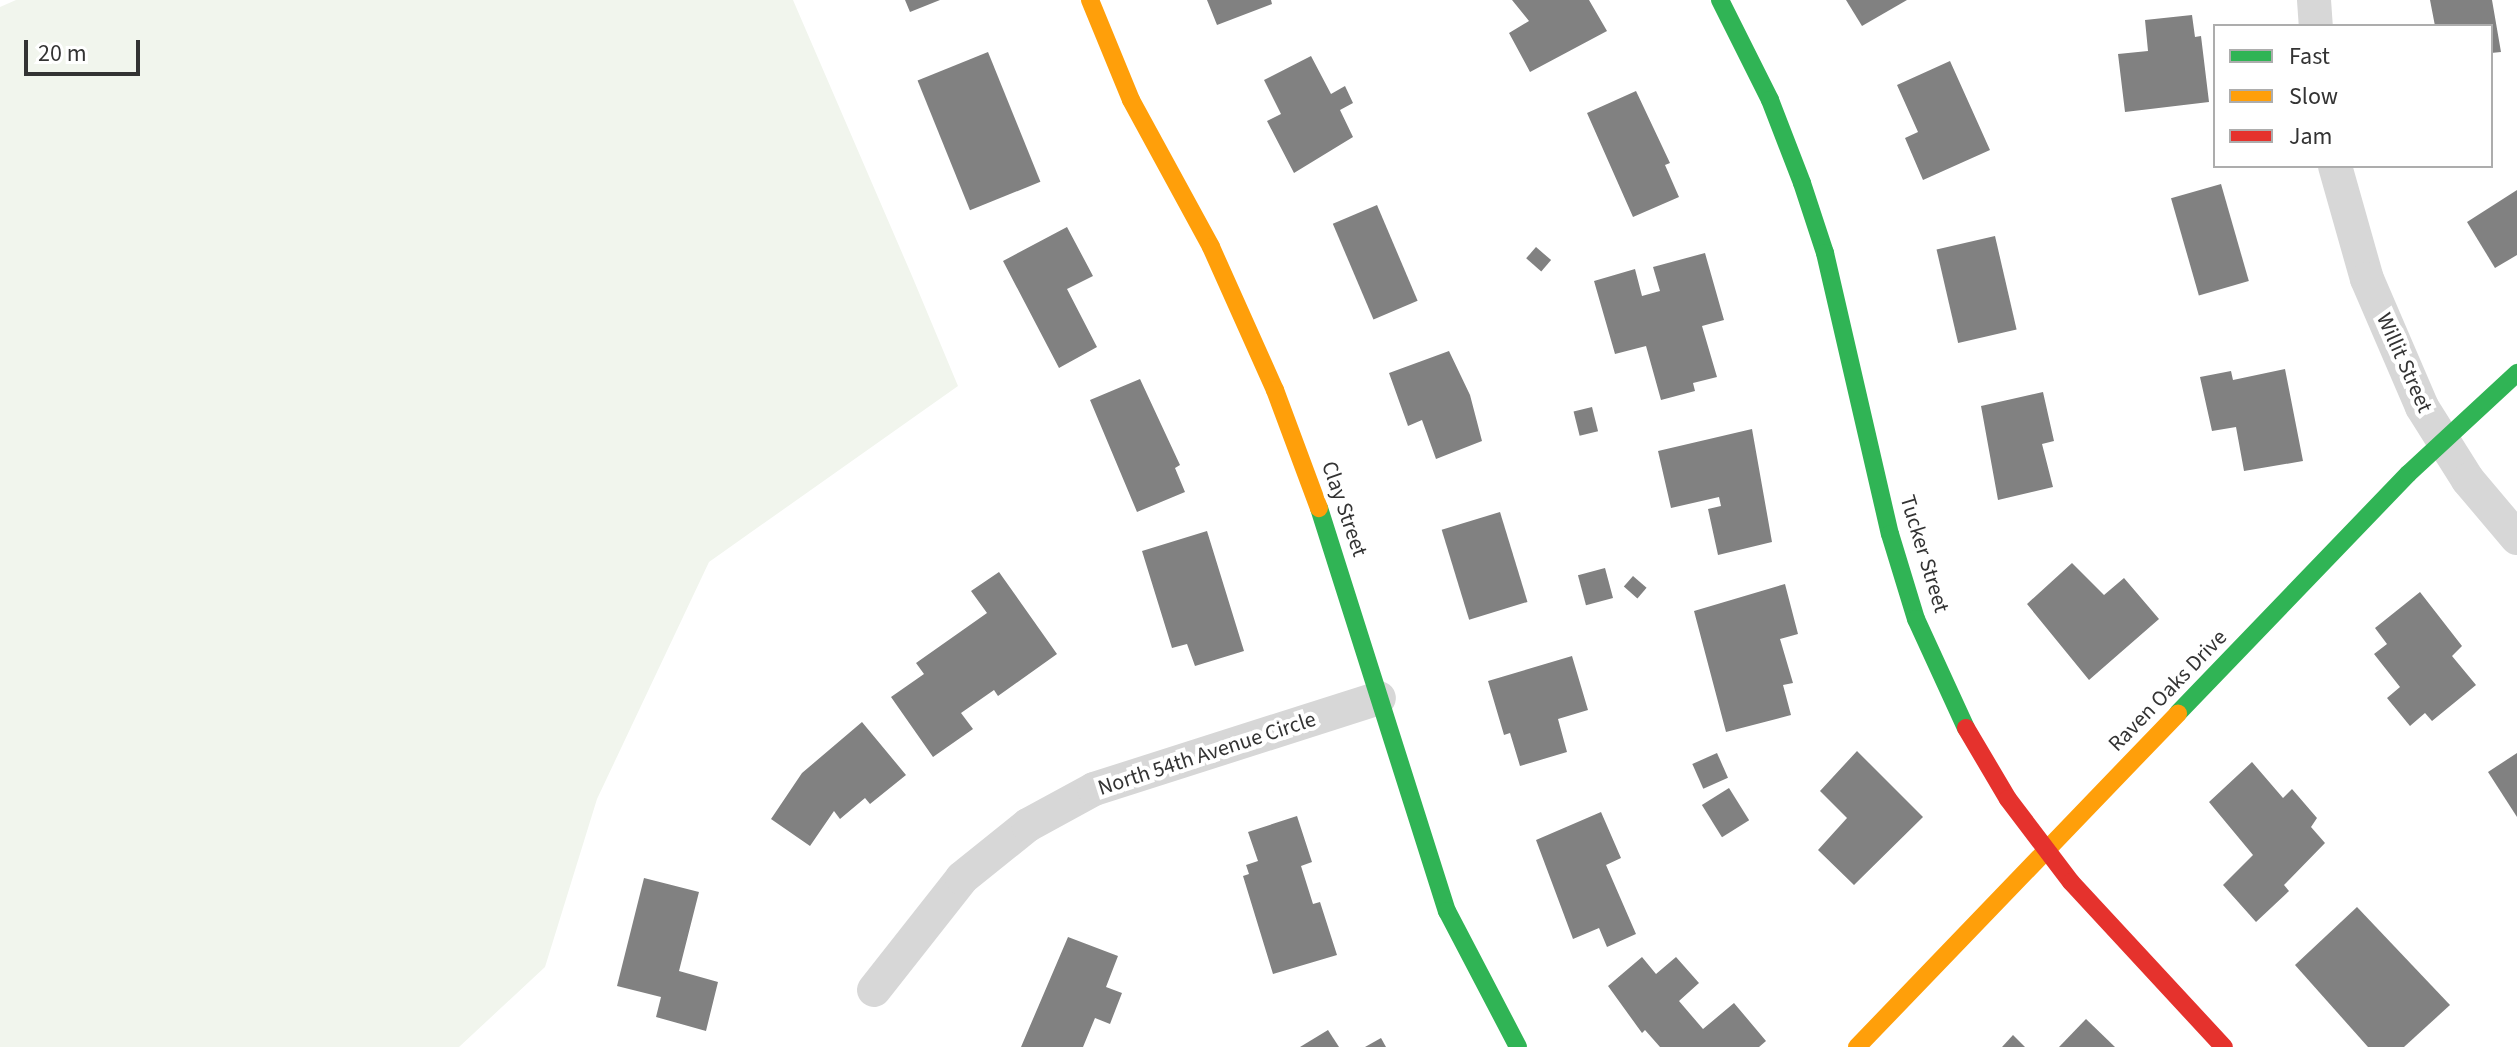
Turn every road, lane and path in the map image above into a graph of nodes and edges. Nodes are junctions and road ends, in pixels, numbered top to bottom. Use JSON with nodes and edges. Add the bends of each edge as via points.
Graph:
{"nodes":[{"id":1,"x":1090,"y":0,"type":"edge"},
{"id":2,"x":1720,"y":0,"type":"edge"},
{"id":3,"x":2314,"y":0,"type":"edge"},
{"id":4,"x":2316,"y":24,"type":"edge"},
{"id":5,"x":2336,"y":168,"type":"edge"},
{"id":6,"x":2517,"y":373,"type":"edge"},
{"id":7,"x":2443,"y":445,"type":"junction"},
{"id":8,"x":2517,"y":538,"type":"edge"},
{"id":9,"x":1379,"y":698,"type":"junction"},
{"id":10,"x":2047,"y":852,"type":"junction"},
{"id":11,"x":874,"y":990,"type":"dead end"},
{"id":12,"x":1518,"y":1047,"type":"edge"},
{"id":13,"x":1857,"y":1047,"type":"edge"},
{"id":14,"x":2224,"y":1047,"type":"edge"}],
"edges":[{"from":1,"to":9,"type":"street","name":"Clay Street","via":[[1131,100],[1211,247],[1275,390],[1328,531]]},
{"from":2,"to":10,"type":"street","name":"Tucker Street","via":[[1770,100],[1825,253],[1890,534],[1916,619],[1963,724]]},
{"from":3,"to":4,"type":"street"},
{"from":5,"to":7,"type":"street","name":"Willit Street","via":[[2367,279]]},
{"from":6,"to":7,"type":"street","name":"Raven Oaks Drive"},
{"from":7,"to":8,"type":"street","name":"Willit Street"},
{"from":7,"to":10,"type":"street","name":"Raven Oaks Drive","via":[[2408,474]]},
{"from":9,"to":11,"type":"street","name":"North 54th Avenue Circle","via":[[1094,789],[1028,825],[962,878]]},
{"from":9,"to":12,"type":"street","name":"Clay Street","via":[[1447,911]]},
{"from":10,"to":13,"type":"street","name":"Raven Oaks Drive"},
{"from":10,"to":14,"type":"street","name":"Tucker Street"}]}
